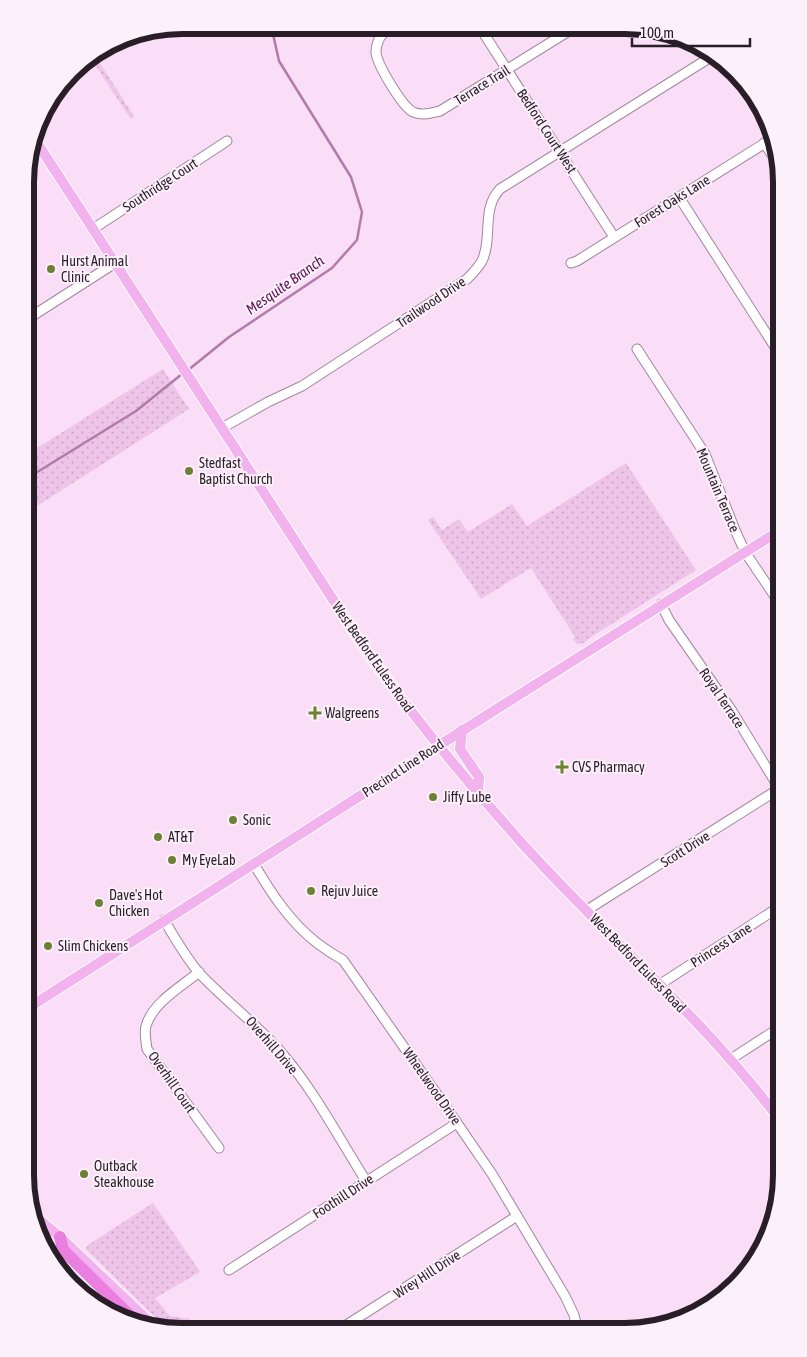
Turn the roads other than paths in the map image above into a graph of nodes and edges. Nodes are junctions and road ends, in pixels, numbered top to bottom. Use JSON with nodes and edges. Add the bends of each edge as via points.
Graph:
{"nodes":[{"id":1,"x":383,"y":34,"type":"edge"},
{"id":2,"x":484,"y":34,"type":"edge"},
{"id":3,"x":564,"y":34,"type":"edge"},
{"id":4,"x":707,"y":59,"type":"edge"},
{"id":5,"x":507,"y":70,"type":"junction"},
{"id":6,"x":227,"y":141,"type":"dead end"},
{"id":7,"x":767,"y":141,"type":"edge"},
{"id":8,"x":764,"y":143,"type":"junction"},
{"id":9,"x":39,"y":145,"type":"edge"},
{"id":10,"x":560,"y":151,"type":"junction"},
{"id":11,"x":770,"y":151,"type":"edge"},
{"id":12,"x":678,"y":197,"type":"junction"},
{"id":13,"x":93,"y":229,"type":"junction"},
{"id":14,"x":614,"y":237,"type":"junction"},
{"id":15,"x":115,"y":263,"type":"junction"},
{"id":16,"x":571,"y":263,"type":"dead end"},
{"id":17,"x":34,"y":315,"type":"edge"},
{"id":18,"x":773,"y":344,"type":"edge"},
{"id":19,"x":636,"y":349,"type":"dead end"},
{"id":20,"x":222,"y":428,"type":"junction"},
{"id":21,"x":773,"y":535,"type":"edge"},
{"id":22,"x":745,"y":552,"type":"junction"},
{"id":23,"x":773,"y":594,"type":"edge"},
{"id":24,"x":661,"y":604,"type":"junction"},
{"id":25,"x":462,"y":730,"type":"junction"},
{"id":26,"x":438,"y":746,"type":"junction"},
{"id":27,"x":773,"y":777,"type":"edge"},
{"id":28,"x":478,"y":792,"type":"junction"},
{"id":29,"x":773,"y":795,"type":"edge"},
{"id":30,"x":254,"y":864,"type":"junction"},
{"id":31,"x":587,"y":910,"type":"junction"},
{"id":32,"x":773,"y":911,"type":"edge"},
{"id":33,"x":164,"y":920,"type":"junction"},
{"id":34,"x":199,"y":972,"type":"junction"},
{"id":35,"x":659,"y":985,"type":"junction"},
{"id":36,"x":34,"y":1004,"type":"edge"},
{"id":37,"x":773,"y":1032,"type":"edge"},
{"id":38,"x":731,"y":1059,"type":"junction"},
{"id":39,"x":773,"y":1110,"type":"edge"},
{"id":40,"x":458,"y":1122,"type":"junction"},
{"id":41,"x":219,"y":1148,"type":"dead end"},
{"id":42,"x":366,"y":1182,"type":"junction"},
{"id":43,"x":517,"y":1216,"type":"junction"},
{"id":44,"x":41,"y":1221,"type":"edge"},
{"id":45,"x":60,"y":1237,"type":"junction"},
{"id":46,"x":229,"y":1270,"type":"dead end"},
{"id":47,"x":126,"y":1312,"type":"edge"},
{"id":48,"x":146,"y":1319,"type":"edge"},
{"id":49,"x":350,"y":1323,"type":"edge"},
{"id":50,"x":576,"y":1323,"type":"edge"}],
"edges":[{"from":1,"to":5,"type":"street","name":"Terrace Trail","via":[[376,53],[381,67],[404,103],[412,111],[425,115],[440,111]]},
{"from":2,"to":5,"type":"street","name":"Bedford Court West"},
{"from":3,"to":5,"type":"street","name":"Terrace Trail"},
{"from":4,"to":10,"type":"street","name":"Trailwood Drive"},
{"from":5,"to":10,"type":"street","name":"Bedford Court West"},
{"from":6,"to":13,"type":"street","name":"Southridge Court"},
{"from":7,"to":8,"type":"street","name":"Forest Oaks Lane"},
{"from":8,"to":11,"type":"street"},
{"from":8,"to":12,"type":"street","name":"Forest Oaks Lane"},
{"from":9,"to":13,"type":"main road","name":"West Bedford Euless Road"},
{"from":10,"to":14,"type":"street","name":"Bedford Court West"},
{"from":10,"to":20,"type":"street","name":"Trailwood Drive","via":[[494,196],[483,260],[466,280],[302,386]]},
{"from":12,"to":14,"type":"street","name":"Forest Oaks Lane"},
{"from":12,"to":18,"type":"street"},
{"from":13,"to":15,"type":"main road","name":"West Bedford Euless Road"},
{"from":14,"to":16,"type":"street","name":"Forest Oaks Lane"},
{"from":15,"to":17,"type":"street"},
{"from":15,"to":20,"type":"main road","name":"West Bedford Euless Road"},
{"from":19,"to":22,"type":"street","name":"Mountain Terrace","via":[[705,454]]},
{"from":20,"to":26,"type":"main road","name":"West Bedford Euless Road","via":[[365,649]]},
{"from":21,"to":22,"type":"main road","name":"Precinct Line Road"},
{"from":22,"to":23,"type":"street","name":"Mountain Terrace"},
{"from":22,"to":24,"type":"main road","name":"Precinct Line Road"},
{"from":24,"to":25,"type":"main road","name":"Precinct Line Road"},
{"from":24,"to":27,"type":"street","name":"Royal Terrace"},
{"from":25,"to":26,"type":"main road","name":"Precinct Line Road"},
{"from":25,"to":28,"type":"main road","via":[[460,749],[479,777]]},
{"from":26,"to":28,"type":"main road","name":"West Bedford Euless Road"},
{"from":26,"to":30,"type":"main road","name":"Precinct Line Road"},
{"from":28,"to":31,"type":"main road","name":"West Bedford Euless Road"},
{"from":29,"to":31,"type":"street","name":"Scott Drive"},
{"from":30,"to":33,"type":"main road","name":"Precinct Line Road"},
{"from":30,"to":40,"type":"street","name":"Wheelwood Drive","via":[[297,924],[317,943],[343,960]]},
{"from":31,"to":35,"type":"main road","name":"West Bedford Euless Road"},
{"from":32,"to":35,"type":"street","name":"Princess Lane"},
{"from":33,"to":34,"type":"street","name":"Overhill Drive"},
{"from":33,"to":36,"type":"main road","name":"Precinct Line Road"},
{"from":34,"to":41,"type":"street","name":"Overhill Court","via":[[151,1013],[145,1036],[147,1049]]},
{"from":34,"to":42,"type":"street","name":"Overhill Drive","via":[[281,1052],[311,1093]]},
{"from":35,"to":38,"type":"main road","name":"West Bedford Euless Road"},
{"from":37,"to":38,"type":"street"},
{"from":38,"to":39,"type":"main road","name":"West Bedford Euless Road"},
{"from":40,"to":42,"type":"street","name":"Foothill Drive"},
{"from":40,"to":43,"type":"street","name":"Wheelwood Drive"},
{"from":42,"to":46,"type":"street","name":"Foothill Drive"},
{"from":43,"to":49,"type":"street","name":"Wrey Hill Drive"},
{"from":43,"to":50,"type":"street","name":"Wheelwood Drive","via":[[565,1296]]},
{"from":44,"to":45,"type":"main road"},
{"from":45,"to":47,"type":"highway","via":[[64,1250]]},
{"from":45,"to":48,"type":"main road"}]}
